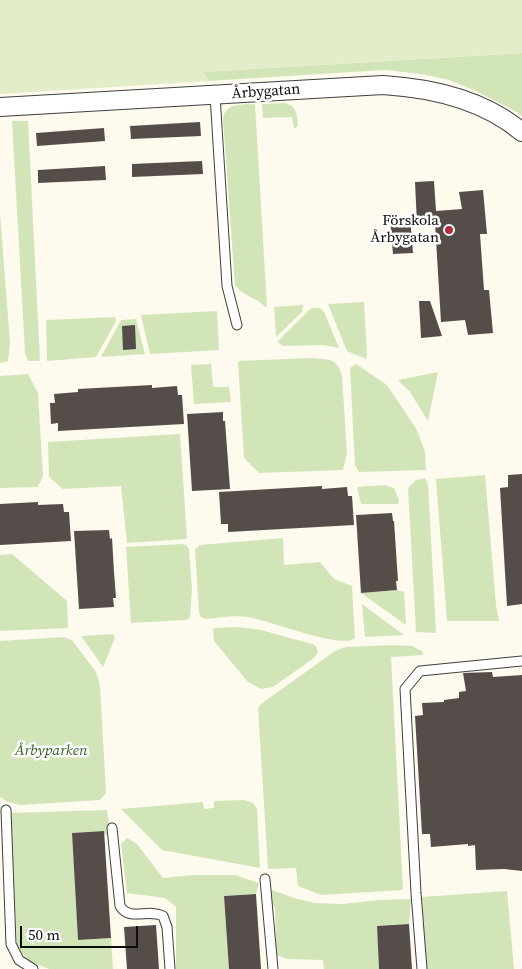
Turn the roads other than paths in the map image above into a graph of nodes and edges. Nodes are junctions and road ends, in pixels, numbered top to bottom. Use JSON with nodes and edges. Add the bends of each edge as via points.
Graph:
{"nodes":[{"id":1,"x":215,"y":95,"type":"junction"},
{"id":2,"x":0,"y":107,"type":"edge"},
{"id":3,"x":522,"y":132,"type":"edge"},
{"id":4,"x":237,"y":325,"type":"dead end"},
{"id":5,"x":522,"y":662,"type":"edge"},
{"id":6,"x":6,"y":810,"type":"dead end"},
{"id":7,"x":112,"y":828,"type":"dead end"},
{"id":8,"x":265,"y":879,"type":"dead end"},
{"id":9,"x":33,"y":969,"type":"edge"},
{"id":10,"x":170,"y":969,"type":"edge"},
{"id":11,"x":273,"y":969,"type":"edge"},
{"id":12,"x":422,"y":969,"type":"edge"}],
"edges":[{"from":1,"to":2,"type":"street","name":"Årbygatan"},
{"from":1,"to":3,"type":"street","name":"Årbygatan","via":[[400,86],[453,96],[513,124]]},
{"from":1,"to":4,"type":"lane","via":[[227,286]]},
{"from":5,"to":12,"type":"lane","via":[[420,670],[405,689]]},
{"from":6,"to":9,"type":"lane","via":[[11,944],[20,960]]},
{"from":7,"to":10,"type":"lane","via":[[120,906],[128,914],[158,913],[163,916],[167,927]]},
{"from":8,"to":11,"type":"lane"}]}
